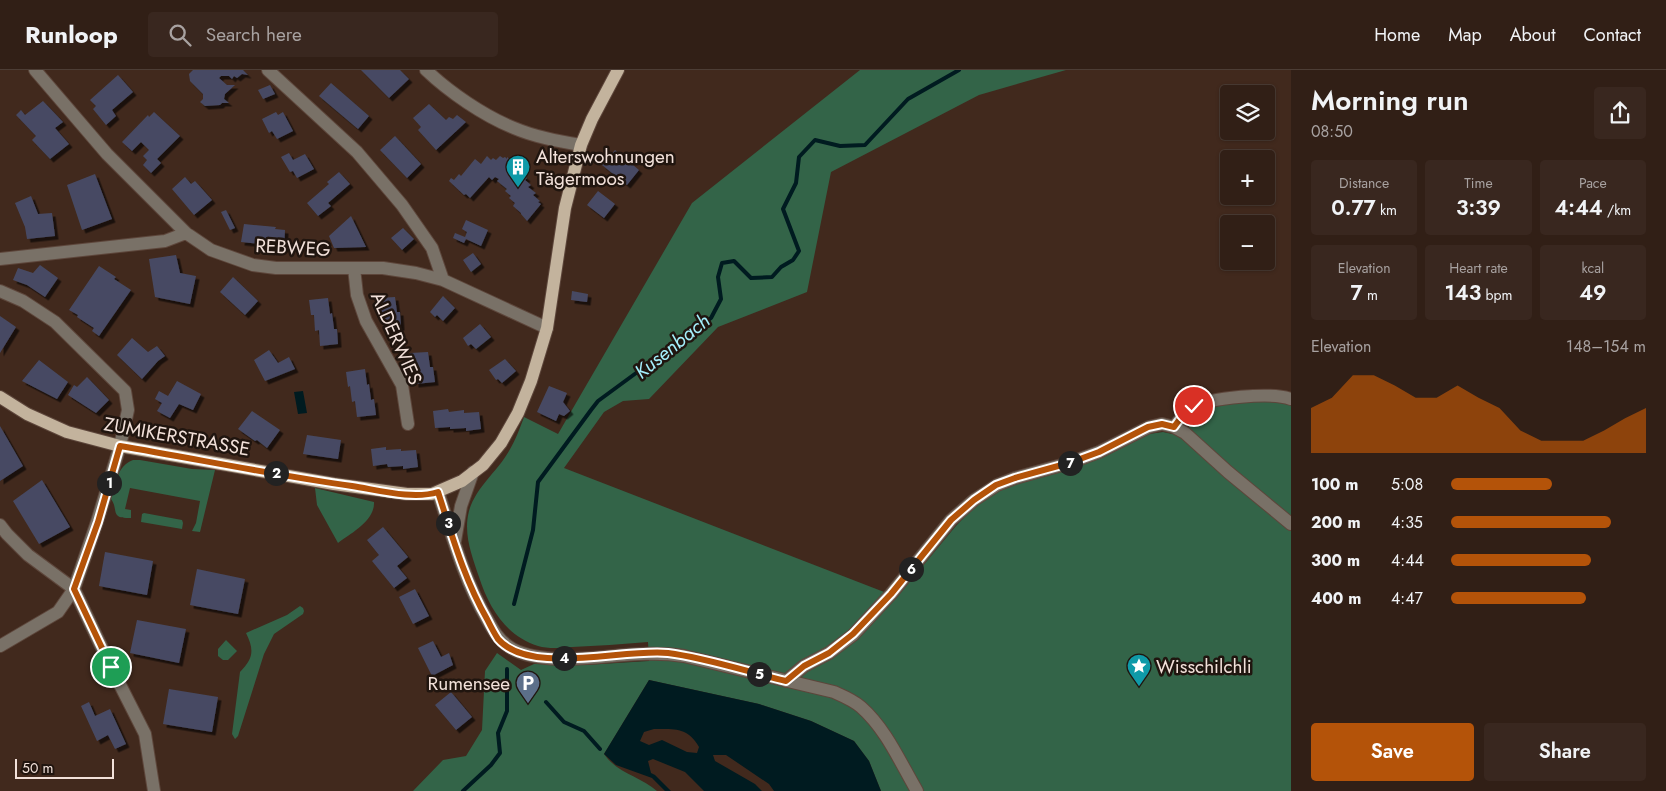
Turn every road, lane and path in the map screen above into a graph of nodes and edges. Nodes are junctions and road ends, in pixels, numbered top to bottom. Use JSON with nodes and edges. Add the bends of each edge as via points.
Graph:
{"nodes":[{"id":1,"x":35,"y":70,"type":"edge"},
{"id":2,"x":268,"y":70,"type":"edge"},
{"id":3,"x":426,"y":70,"type":"edge"},
{"id":4,"x":618,"y":70,"type":"edge"},
{"id":5,"x":581,"y":145,"type":"junction"},
{"id":6,"x":186,"y":233,"type":"junction"},
{"id":7,"x":0,"y":259,"type":"edge"},
{"id":8,"x":354,"y":268,"type":"junction"},
{"id":9,"x":443,"y":280,"type":"junction"},
{"id":10,"x":0,"y":291,"type":"edge"},
{"id":11,"x":547,"y":328,"type":"junction"},
{"id":12,"x":0,"y":397,"type":"edge"},
{"id":13,"x":1291,"y":399,"type":"edge"},
{"id":14,"x":408,"y":424,"type":"dead end"},
{"id":15,"x":1174,"y":427,"type":"junction"},
{"id":16,"x":120,"y":446,"type":"junction"},
{"id":17,"x":473,"y":472,"type":"junction"},
{"id":18,"x":438,"y":492,"type":"junction"},
{"id":19,"x":0,"y":524,"type":"edge"},
{"id":20,"x":1291,"y":524,"type":"edge"},
{"id":21,"x":455,"y":546,"type":"junction"},
{"id":22,"x":74,"y":589,"type":"junction"},
{"id":23,"x":0,"y":646,"type":"edge"},
{"id":24,"x":786,"y":681,"type":"junction"},
{"id":25,"x":154,"y":791,"type":"edge"},
{"id":26,"x":917,"y":791,"type":"edge"}],
"edges":[{"from":1,"to":6,"type":"street","name":"REBWEG","via":[[108,154]]},
{"from":2,"to":9,"type":"street","via":[[357,152],[402,205],[432,248]]},
{"from":3,"to":5,"type":"street","via":[[484,113],[513,128],[546,139]]},
{"from":4,"to":5,"type":"main road","name":"ZUMIKERSTRASSE"},
{"from":5,"to":11,"type":"main road","name":"ZUMIKERSTRASSE","via":[[565,208]]},
{"from":6,"to":7,"type":"street","via":[[165,241]]},
{"from":6,"to":8,"type":"street","name":"REBWEG","via":[[211,250],[254,265]]},
{"from":8,"to":9,"type":"street","name":"REBWEG","via":[[416,272]]},
{"from":8,"to":14,"type":"street","name":"ALDERWIES","via":[[357,296],[366,321],[402,385]]},
{"from":9,"to":11,"type":"street","name":"REBWEG"},
{"from":10,"to":16,"type":"street","via":[[23,301],[55,322],[126,391],[128,410]]},
{"from":11,"to":17,"type":"main road","name":"ZUMIKERSTRASSE","via":[[518,414],[492,455]]},
{"from":12,"to":16,"type":"main road","name":"ZUMIKERSTRASSE","via":[[27,414],[67,432]]},
{"from":13,"to":15,"type":"street","via":[[1232,397],[1205,403],[1185,412]]},
{"from":15,"to":20,"type":"street"},
{"from":15,"to":24,"type":"street","via":[[1162,424],[1148,427],[1099,452],[996,485],[951,520],[891,594],[853,634]]},
{"from":16,"to":18,"type":"main road","name":"ZUMIKERSTRASSE","via":[[387,492],[424,495]]},
{"from":16,"to":22,"type":"street"},
{"from":17,"to":18,"type":"main road","name":"ZUMIKERSTRASSE"},
{"from":17,"to":21,"type":"street","via":[[458,521]]},
{"from":18,"to":21,"type":"street"},
{"from":19,"to":22,"type":"street","via":[[28,555]]},
{"from":21,"to":24,"type":"street","via":[[480,608],[498,639],[509,648],[531,656],[558,659],[666,653]]},
{"from":22,"to":23,"type":"street","via":[[58,612]]},
{"from":22,"to":25,"type":"street","via":[[145,734]]},
{"from":24,"to":26,"type":"street","via":[[834,692],[861,706],[886,736]]}]}
